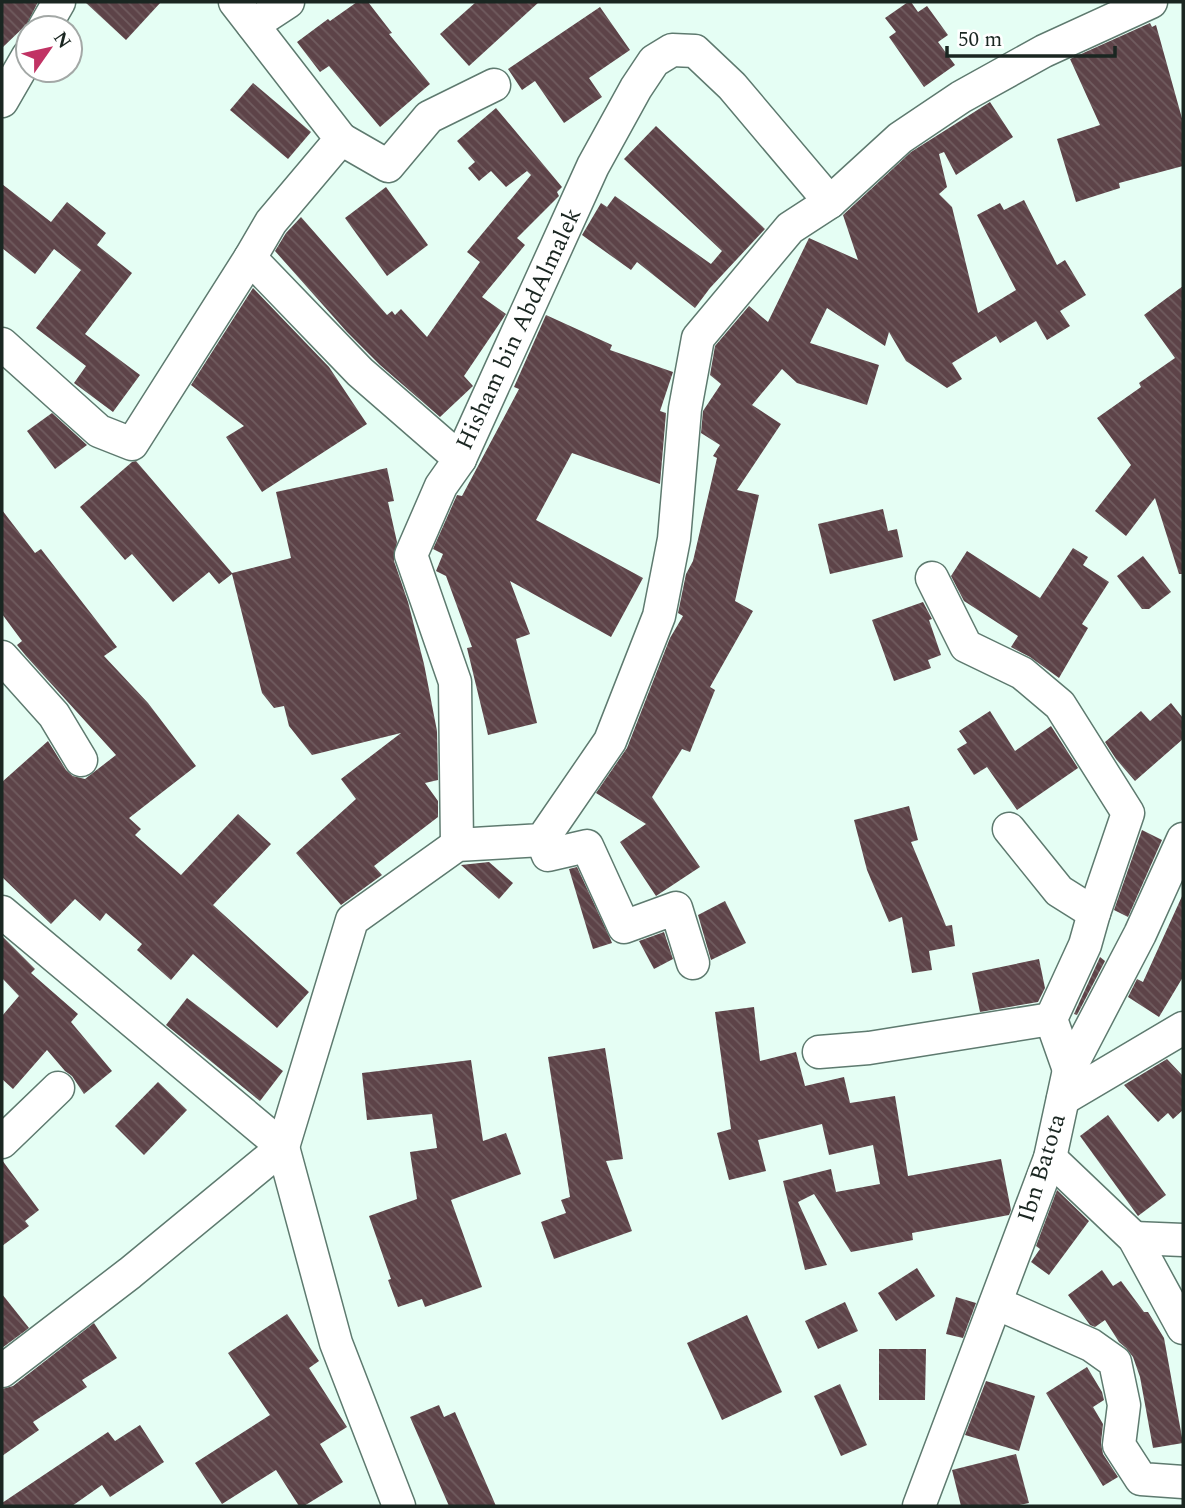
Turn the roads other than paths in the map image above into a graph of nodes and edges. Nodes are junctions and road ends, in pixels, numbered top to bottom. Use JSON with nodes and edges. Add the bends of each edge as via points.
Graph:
{"nodes":[{"id":1,"x":288,"y":2,"type":"edge"},
{"id":2,"x":1151,"y":2,"type":"edge"},
{"id":3,"x":244,"y":14,"type":"edge"},
{"id":4,"x":14,"y":80,"type":"edge"},
{"id":5,"x":494,"y":85,"type":"dead end"},
{"id":6,"x":2,"y":101,"type":"edge"},
{"id":7,"x":341,"y":139,"type":"junction"},
{"id":8,"x":830,"y":202,"type":"junction"},
{"id":9,"x":250,"y":258,"type":"junction"},
{"id":10,"x":2,"y":344,"type":"edge"},
{"id":11,"x":460,"y":459,"type":"junction"},
{"id":12,"x":932,"y":578,"type":"dead end"},
{"id":13,"x":2,"y":657,"type":"edge"},
{"id":14,"x":81,"y":760,"type":"dead end"},
{"id":15,"x":1009,"y":829,"type":"dead end"},
{"id":16,"x":1183,"y":839,"type":"edge"},
{"id":17,"x":542,"y":840,"type":"junction"},
{"id":18,"x":457,"y":845,"type":"junction"},
{"id":19,"x":2,"y":912,"type":"edge"},
{"id":20,"x":1094,"y":913,"type":"junction"},
{"id":21,"x":693,"y":963,"type":"dead end"},
{"id":22,"x":1051,"y":1019,"type":"junction"},
{"id":23,"x":1183,"y":1027,"type":"edge"},
{"id":24,"x":819,"y":1052,"type":"dead end"},
{"id":25,"x":1066,"y":1085,"type":"junction"},
{"id":26,"x":58,"y":1088,"type":"dead end"},
{"id":27,"x":2,"y":1142,"type":"edge"},
{"id":28,"x":283,"y":1147,"type":"junction"},
{"id":29,"x":1049,"y":1158,"type":"junction"},
{"id":30,"x":1134,"y":1238,"type":"junction"},
{"id":31,"x":1183,"y":1240,"type":"edge"},
{"id":32,"x":996,"y":1303,"type":"junction"},
{"id":33,"x":1183,"y":1328,"type":"edge"},
{"id":34,"x":2,"y":1371,"type":"edge"},
{"id":35,"x":1183,"y":1482,"type":"edge"},
{"id":36,"x":399,"y":1506,"type":"edge"},
{"id":37,"x":919,"y":1506,"type":"edge"}],
"edges":[{"from":1,"to":3,"type":"street"},
{"from":2,"to":8,"type":"street","via":[[1044,51],[961,97],[900,138]]},
{"from":3,"to":7,"type":"street"},
{"from":4,"to":6,"type":"street"},
{"from":5,"to":7,"type":"street","via":[[429,117],[388,166]]},
{"from":7,"to":9,"type":"street","via":[[271,222]]},
{"from":8,"to":11,"type":"street","name":"Hisham bin AbdAlmalek","via":[[732,86],[695,51],[671,50],[654,61],[593,166]]},
{"from":8,"to":17,"type":"street","via":[[790,228],[698,338],[685,409],[674,539],[659,616],[610,741]]},
{"from":9,"to":10,"type":"street","via":[[132,444],[99,431]]},
{"from":9,"to":11,"type":"street","via":[[360,372]]},
{"from":11,"to":18,"type":"street","name":"Hisham bin AbdAlmalek","via":[[441,486],[411,555],[455,682]]},
{"from":12,"to":20,"type":"street","via":[[966,646],[1022,673],[1060,705],[1128,813]]},
{"from":13,"to":14,"type":"street","via":[[54,715]]},
{"from":15,"to":20,"type":"street","via":[[1059,891]]},
{"from":16,"to":25,"type":"street","name":"Ibn Batota"},
{"from":17,"to":18,"type":"street"},
{"from":17,"to":21,"type":"street","via":[[548,855],[587,845],[624,927],[676,908]]},
{"from":18,"to":28,"type":"street","via":[[352,920]]},
{"from":19,"to":28,"type":"street"},
{"from":20,"to":22,"type":"street","via":[[1086,945]]},
{"from":22,"to":24,"type":"street"},
{"from":22,"to":25,"type":"street"},
{"from":23,"to":25,"type":"street","via":[[1122,1066]]},
{"from":25,"to":29,"type":"street","name":"Ibn Batota"},
{"from":26,"to":27,"type":"street"},
{"from":28,"to":34,"type":"street"},
{"from":28,"to":36,"type":"street","via":[[336,1343]]},
{"from":29,"to":30,"type":"street"},
{"from":29,"to":32,"type":"street","name":"Ibn Batota"},
{"from":30,"to":31,"type":"street"},
{"from":30,"to":33,"type":"street"},
{"from":32,"to":35,"type":"street","via":[[1091,1345],[1115,1362],[1124,1405],[1119,1446],[1141,1479]]},
{"from":32,"to":37,"type":"street","name":"Ibn Batota"}]}
